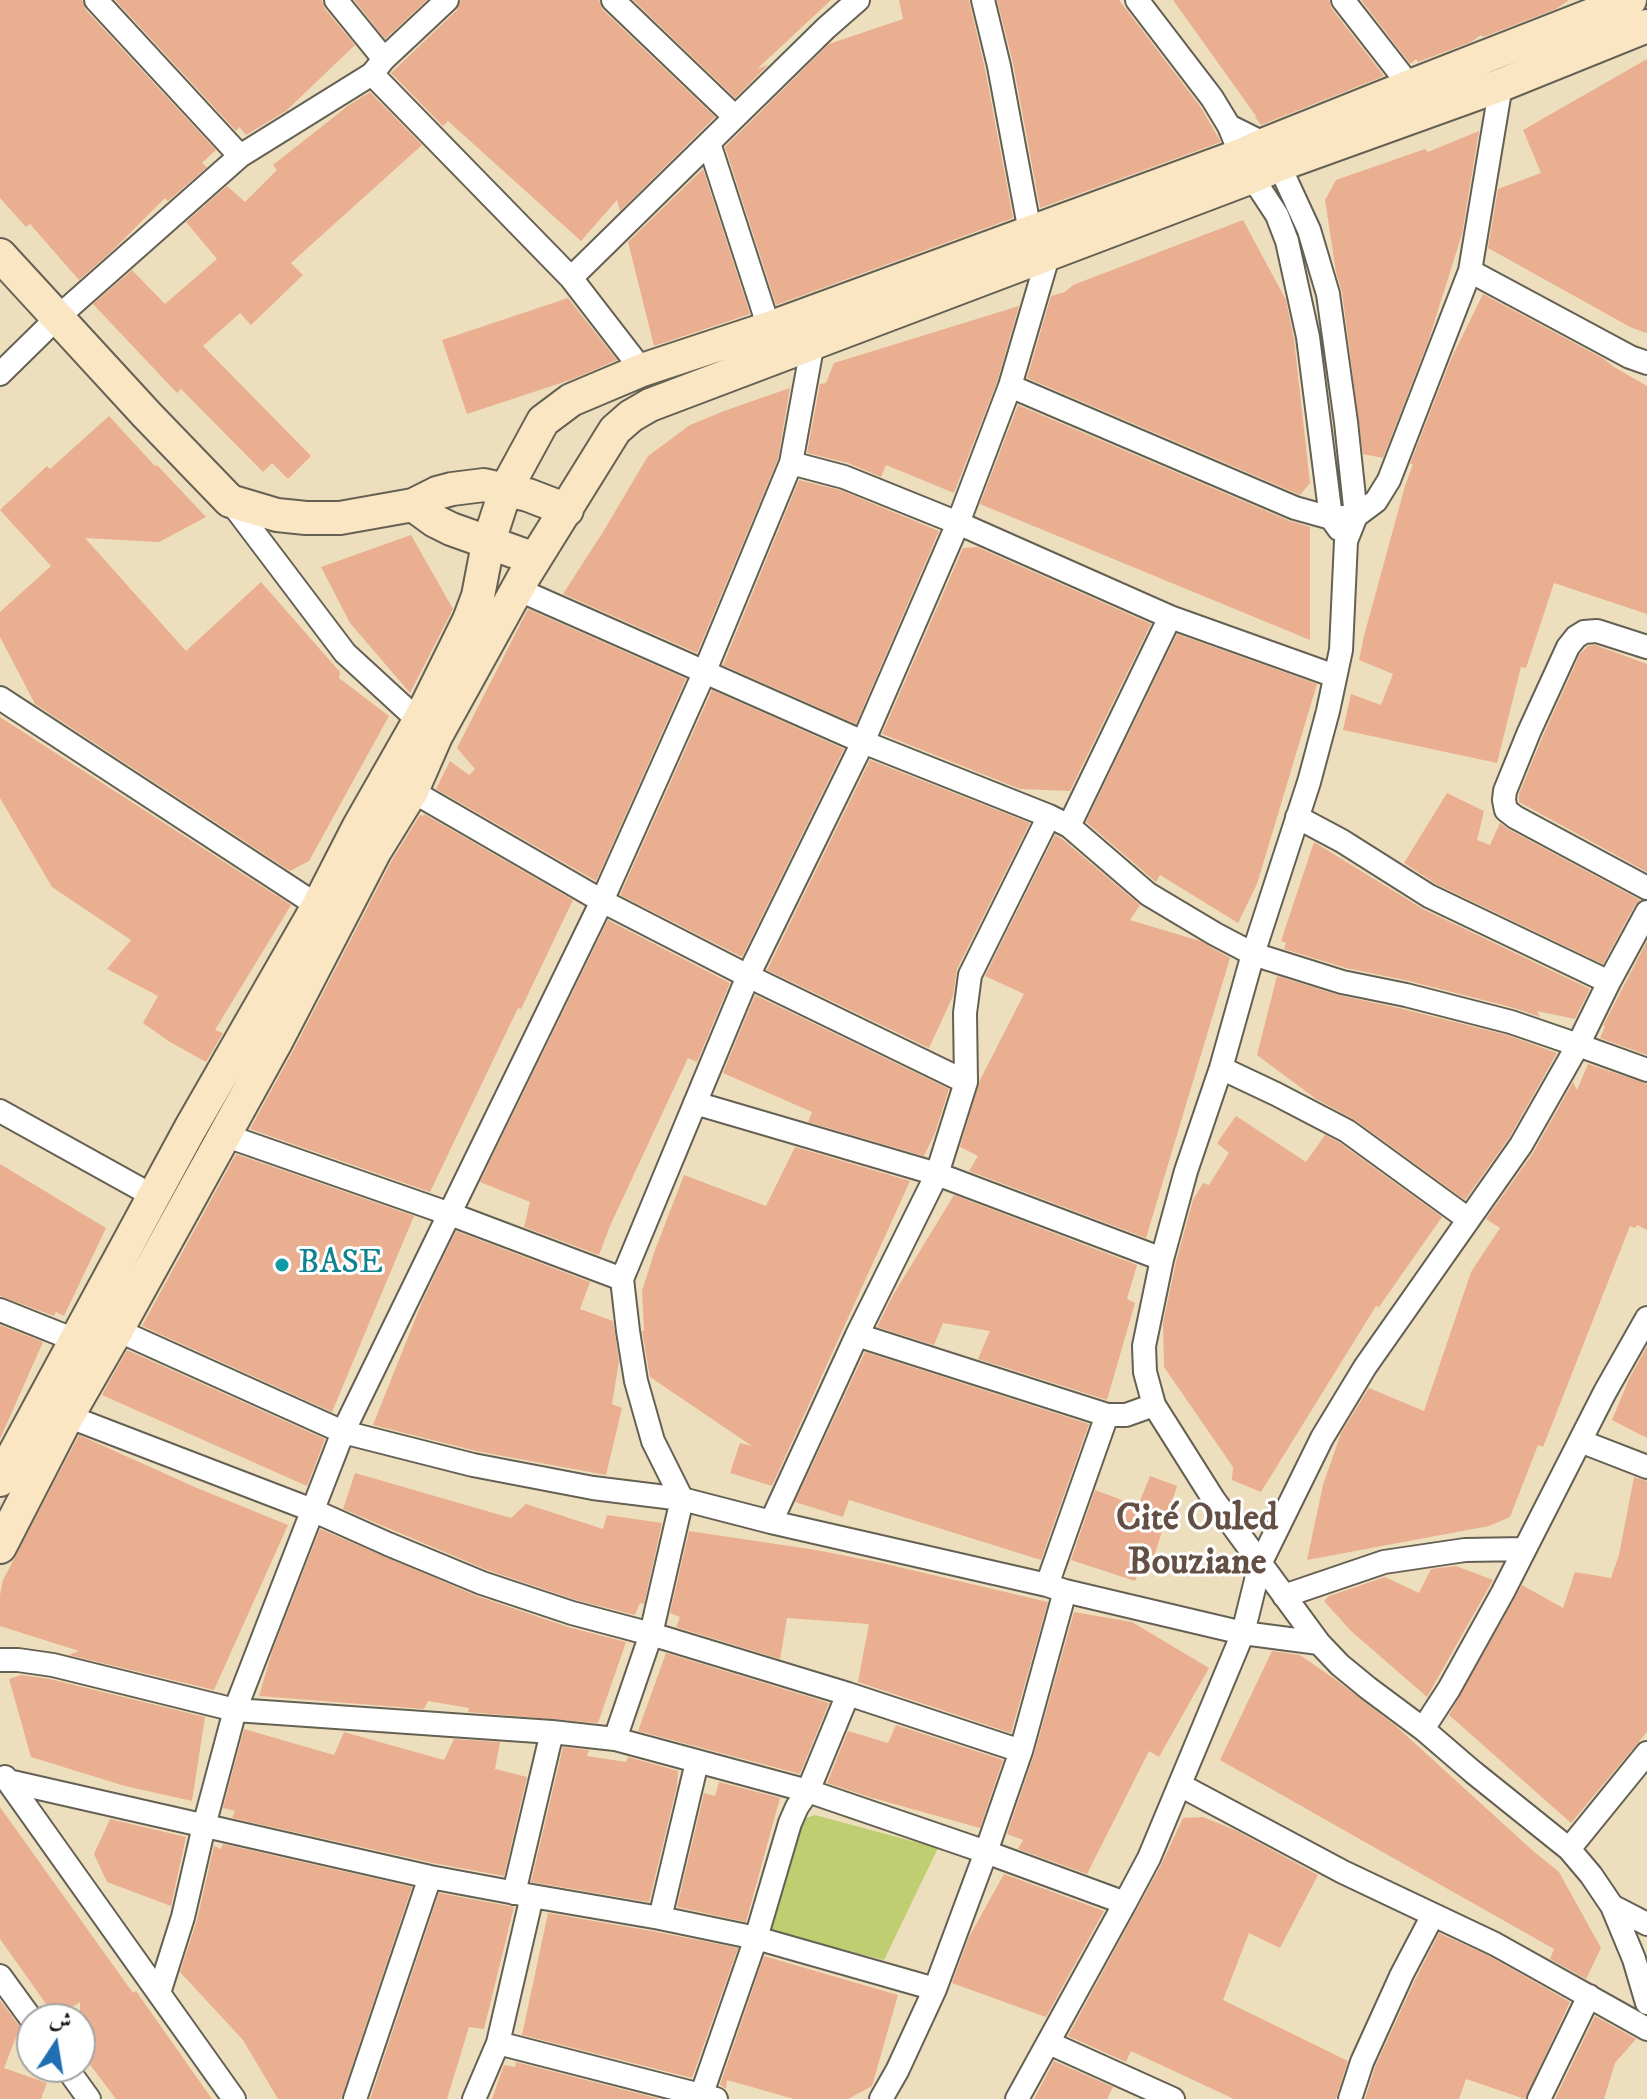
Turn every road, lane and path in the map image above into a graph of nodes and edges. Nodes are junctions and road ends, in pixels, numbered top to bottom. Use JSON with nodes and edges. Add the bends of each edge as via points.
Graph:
{"nodes":[{"id":1,"x":96,"y":0,"type":"edge"},
{"id":2,"x":336,"y":0,"type":"edge"},
{"id":3,"x":447,"y":0,"type":"edge"},
{"id":4,"x":613,"y":0,"type":"edge"},
{"id":5,"x":858,"y":0,"type":"edge"},
{"id":6,"x":983,"y":0,"type":"edge"},
{"id":7,"x":1137,"y":0,"type":"edge"},
{"id":8,"x":1343,"y":0,"type":"edge"},
{"id":9,"x":1632,"y":16,"type":"edge"},
{"id":10,"x":378,"y":66,"type":"junction"},
{"id":11,"x":1501,"y":85,"type":"junction"},
{"id":12,"x":1410,"y":86,"type":"junction"},
{"id":13,"x":735,"y":117,"type":"junction"},
{"id":14,"x":709,"y":143,"type":"junction"},
{"id":15,"x":1253,"y":153,"type":"junction"},
{"id":16,"x":240,"y":156,"type":"junction"},
{"id":17,"x":1040,"y":242,"type":"junction"},
{"id":18,"x":0,"y":255,"type":"edge"},
{"id":19,"x":1470,"y":271,"type":"junction"},
{"id":20,"x":571,"y":278,"type":"junction"},
{"id":21,"x":58,"y":317,"type":"junction"},
{"id":22,"x":769,"y":328,"type":"junction"},
{"id":23,"x":813,"y":342,"type":"junction"},
{"id":24,"x":1647,"y":363,"type":"edge"},
{"id":25,"x":642,"y":370,"type":"junction"},
{"id":26,"x":0,"y":374,"type":"edge"},
{"id":27,"x":1010,"y":386,"type":"junction"},
{"id":28,"x":791,"y":463,"type":"junction"},
{"id":29,"x":506,"y":489,"type":"junction"},
{"id":30,"x":230,"y":501,"type":"junction"},
{"id":31,"x":413,"y":505,"type":"junction"},
{"id":32,"x":567,"y":510,"type":"junction"},
{"id":33,"x":1356,"y":516,"type":"junction"},
{"id":34,"x":1331,"y":518,"type":"junction"},
{"id":35,"x":958,"y":523,"type":"junction"},
{"id":36,"x":1346,"y":541,"type":"junction"},
{"id":37,"x":488,"y":544,"type":"junction"},
{"id":38,"x":535,"y":559,"type":"junction"},
{"id":39,"x":517,"y":589,"type":"junction"},
{"id":40,"x":1170,"y":617,"type":"junction"},
{"id":41,"x":1647,"y":647,"type":"edge"},
{"id":42,"x":704,"y":673,"type":"junction"},
{"id":43,"x":1335,"y":676,"type":"junction"},
{"id":44,"x":0,"y":698,"type":"edge"},
{"id":45,"x":419,"y":721,"type":"junction"},
{"id":46,"x":863,"y":742,"type":"junction"},
{"id":47,"x":412,"y":791,"type":"junction"},
{"id":48,"x":1297,"y":817,"type":"junction"},
{"id":49,"x":1059,"y":821,"type":"junction"},
{"id":50,"x":1647,"y":888,"type":"edge"},
{"id":51,"x":602,"y":901,"type":"junction"},
{"id":52,"x":318,"y":906,"type":"junction"},
{"id":53,"x":1647,"y":912,"type":"edge"},
{"id":54,"x":1253,"y":954,"type":"junction"},
{"id":55,"x":748,"y":976,"type":"junction"},
{"id":56,"x":1609,"y":982,"type":"junction"},
{"id":57,"x":1578,"y":1045,"type":"junction"},
{"id":58,"x":1221,"y":1068,"type":"junction"},
{"id":59,"x":1647,"y":1070,"type":"edge"},
{"id":60,"x":966,"y":1082,"type":"junction"},
{"id":61,"x":695,"y":1103,"type":"junction"},
{"id":62,"x":0,"y":1111,"type":"edge"},
{"id":63,"x":224,"y":1135,"type":"junction"},
{"id":64,"x":937,"y":1174,"type":"junction"},
{"id":65,"x":155,"y":1197,"type":"junction"},
{"id":66,"x":450,"y":1214,"type":"junction"},
{"id":67,"x":1468,"y":1219,"type":"junction"},
{"id":68,"x":1162,"y":1259,"type":"junction"},
{"id":69,"x":622,"y":1279,"type":"junction"},
{"id":70,"x":0,"y":1310,"type":"edge"},
{"id":71,"x":1647,"y":1318,"type":"edge"},
{"id":72,"x":117,"y":1330,"type":"junction"},
{"id":73,"x":857,"y":1335,"type":"junction"},
{"id":74,"x":75,"y":1340,"type":"junction"},
{"id":75,"x":1154,"y":1405,"type":"junction"},
{"id":76,"x":54,"y":1411,"type":"junction"},
{"id":77,"x":1107,"y":1415,"type":"junction"},
{"id":78,"x":343,"y":1432,"type":"junction"},
{"id":79,"x":1580,"y":1441,"type":"junction"},
{"id":80,"x":1647,"y":1467,"type":"edge"},
{"id":81,"x":0,"y":1480,"type":"edge"},
{"id":82,"x":682,"y":1499,"type":"junction"},
{"id":83,"x":312,"y":1510,"type":"junction"},
{"id":84,"x":771,"y":1522,"type":"junction"},
{"id":85,"x":0,"y":1547,"type":"edge"},
{"id":86,"x":1525,"y":1549,"type":"junction"},
{"id":87,"x":1260,"y":1564,"type":"junction"},
{"id":88,"x":1056,"y":1588,"type":"junction"},
{"id":89,"x":1284,"y":1596,"type":"junction"},
{"id":90,"x":1243,"y":1633,"type":"junction"},
{"id":91,"x":651,"y":1634,"type":"junction"},
{"id":92,"x":1319,"y":1643,"type":"junction"},
{"id":93,"x":0,"y":1660,"type":"edge"},
{"id":94,"x":848,"y":1694,"type":"junction"},
{"id":95,"x":235,"y":1710,"type":"junction"},
{"id":96,"x":1423,"y":1729,"type":"junction"},
{"id":97,"x":552,"y":1732,"type":"junction"},
{"id":98,"x":615,"y":1739,"type":"junction"},
{"id":99,"x":1021,"y":1751,"type":"junction"},
{"id":100,"x":1647,"y":1753,"type":"edge"},
{"id":101,"x":697,"y":1762,"type":"junction"},
{"id":102,"x":4,"y":1776,"type":"edge"},
{"id":103,"x":1180,"y":1785,"type":"junction"},
{"id":104,"x":808,"y":1791,"type":"junction"},
{"id":105,"x":204,"y":1826,"type":"junction"},
{"id":106,"x":1569,"y":1849,"type":"junction"},
{"id":107,"x":986,"y":1852,"type":"junction"},
{"id":108,"x":430,"y":1877,"type":"junction"},
{"id":109,"x":523,"y":1895,"type":"junction"},
{"id":110,"x":1125,"y":1903,"type":"junction"},
{"id":111,"x":1612,"y":1906,"type":"junction"},
{"id":112,"x":1433,"y":1915,"type":"junction"},
{"id":113,"x":660,"y":1918,"type":"junction"},
{"id":114,"x":1647,"y":1924,"type":"edge"},
{"id":115,"x":756,"y":1938,"type":"junction"},
{"id":116,"x":0,"y":1976,"type":"edge"},
{"id":117,"x":935,"y":1989,"type":"junction"},
{"id":118,"x":159,"y":1993,"type":"junction"},
{"id":119,"x":1589,"y":1996,"type":"junction"},
{"id":120,"x":20,"y":2003,"type":"edge"},
{"id":121,"x":1647,"y":2003,"type":"edge"},
{"id":122,"x":1647,"y":2029,"type":"edge"},
{"id":123,"x":498,"y":2043,"type":"junction"},
{"id":124,"x":1049,"y":2043,"type":"junction"},
{"id":125,"x":706,"y":2098,"type":"edge"},
{"id":126,"x":234,"y":2099,"type":"edge"},
{"id":127,"x":355,"y":2099,"type":"edge"},
{"id":128,"x":474,"y":2099,"type":"edge"},
{"id":129,"x":881,"y":2099,"type":"edge"},
{"id":130,"x":1017,"y":2099,"type":"edge"},
{"id":131,"x":1173,"y":2099,"type":"edge"},
{"id":132,"x":1350,"y":2099,"type":"edge"},
{"id":133,"x":1539,"y":2099,"type":"edge"}],
"edges":[{"from":1,"to":16,"type":"street"},
{"from":2,"to":10,"type":"street"},
{"from":3,"to":10,"type":"street"},
{"from":4,"to":13,"type":"street"},
{"from":5,"to":13,"type":"street"},
{"from":6,"to":17,"type":"street"},
{"from":7,"to":15,"type":"street"},
{"from":8,"to":12,"type":"street"},
{"from":9,"to":11,"type":"street"},
{"from":9,"to":12,"type":"street"},
{"from":10,"to":16,"type":"street"},
{"from":10,"to":20,"type":"street"},
{"from":11,"to":15,"type":"street"},
{"from":11,"to":19,"type":"street"},
{"from":12,"to":15,"type":"street"},
{"from":13,"to":14,"type":"street"},
{"from":14,"to":20,"type":"street"},
{"from":14,"to":22,"type":"street"},
{"from":15,"to":17,"type":"street"},
{"from":15,"to":33,"type":"street","via":[[1309,230],[1328,294]]},
{"from":15,"to":34,"type":"street","via":[[1287,241],[1308,337]]},
{"from":16,"to":21,"type":"street"},
{"from":17,"to":22,"type":"street"},
{"from":17,"to":23,"type":"street"},
{"from":17,"to":27,"type":"street"},
{"from":18,"to":21,"type":"street"},
{"from":19,"to":24,"type":"street"},
{"from":19,"to":33,"type":"street","via":[[1389,480],[1376,501]]},
{"from":20,"to":25,"type":"street"},
{"from":21,"to":26,"type":"street"},
{"from":21,"to":30,"type":"street"},
{"from":22,"to":25,"type":"street"},
{"from":23,"to":28,"type":"street"},
{"from":23,"to":32,"type":"street","via":[[631,416],[604,445]]},
{"from":25,"to":29,"type":"street","via":[[571,400],[543,421]]},
{"from":27,"to":34,"type":"street","via":[[1295,508]]},
{"from":27,"to":35,"type":"street"},
{"from":28,"to":35,"type":"street","via":[[844,477]]},
{"from":28,"to":42,"type":"street"},
{"from":29,"to":31,"type":"street","via":[[452,489]]},
{"from":29,"to":32,"type":"street"},
{"from":29,"to":37,"type":"street"},
{"from":30,"to":31,"type":"street","via":[[306,518],[340,518]]},
{"from":30,"to":45,"type":"street","via":[[345,653]]},
{"from":31,"to":37,"type":"street","via":[[435,521]]},
{"from":32,"to":38,"type":"street"},
{"from":33,"to":34,"type":"street"},
{"from":33,"to":36,"type":"street"},
{"from":34,"to":36,"type":"street"},
{"from":35,"to":40,"type":"street"},
{"from":35,"to":46,"type":"street"},
{"from":36,"to":43,"type":"street"},
{"from":37,"to":38,"type":"street"},
{"from":37,"to":45,"type":"street","via":[[469,620]]},
{"from":38,"to":39,"type":"street"},
{"from":39,"to":42,"type":"street"},
{"from":39,"to":47,"type":"street","via":[[436,736]]},
{"from":40,"to":43,"type":"street"},
{"from":40,"to":49,"type":"street"},
{"from":41,"to":50,"type":"street","via":[[1597,631],[1576,637],[1529,732],[1504,800],[1515,817]]},
{"from":42,"to":46,"type":"street"},
{"from":42,"to":51,"type":"street"},
{"from":43,"to":48,"type":"street"},
{"from":44,"to":52,"type":"street"},
{"from":45,"to":52,"type":"street"},
{"from":46,"to":49,"type":"street"},
{"from":46,"to":55,"type":"street"},
{"from":47,"to":51,"type":"street"},
{"from":47,"to":63,"type":"street"},
{"from":48,"to":54,"type":"street"},
{"from":48,"to":56,"type":"street","via":[[1429,896]]},
{"from":49,"to":54,"type":"street","via":[[1148,894]]},
{"from":49,"to":60,"type":"street","via":[[970,975]]},
{"from":51,"to":55,"type":"street"},
{"from":51,"to":66,"type":"street"},
{"from":52,"to":65,"type":"street"},
{"from":53,"to":56,"type":"street"},
{"from":54,"to":57,"type":"street","via":[[1342,982],[1511,1022]]},
{"from":54,"to":58,"type":"street"},
{"from":55,"to":60,"type":"street"},
{"from":55,"to":61,"type":"street"},
{"from":56,"to":57,"type":"street"},
{"from":57,"to":59,"type":"street"},
{"from":57,"to":67,"type":"street","via":[[1521,1145]]},
{"from":58,"to":67,"type":"street","via":[[1347,1131]]},
{"from":58,"to":68,"type":"street"},
{"from":60,"to":64,"type":"street"},
{"from":61,"to":64,"type":"street"},
{"from":61,"to":69,"type":"street"},
{"from":62,"to":65,"type":"street"},
{"from":63,"to":66,"type":"street"},
{"from":63,"to":72,"type":"street"},
{"from":64,"to":68,"type":"street"},
{"from":64,"to":73,"type":"street"},
{"from":65,"to":74,"type":"street"},
{"from":66,"to":69,"type":"street"},
{"from":66,"to":78,"type":"street"},
{"from":67,"to":87,"type":"street","via":[[1322,1438]]},
{"from":68,"to":75,"type":"street","via":[[1144,1346]]},
{"from":69,"to":82,"type":"street","via":[[636,1381],[653,1441]]},
{"from":70,"to":74,"type":"street"},
{"from":71,"to":79,"type":"street"},
{"from":72,"to":76,"type":"street"},
{"from":72,"to":78,"type":"street"},
{"from":73,"to":77,"type":"street"},
{"from":73,"to":84,"type":"street"},
{"from":74,"to":76,"type":"street"},
{"from":75,"to":77,"type":"street"},
{"from":75,"to":87,"type":"street"},
{"from":76,"to":81,"type":"street"},
{"from":76,"to":83,"type":"street"},
{"from":76,"to":85,"type":"street"},
{"from":77,"to":88,"type":"street"},
{"from":78,"to":82,"type":"street","via":[[488,1468]]},
{"from":78,"to":83,"type":"street"},
{"from":79,"to":80,"type":"street"},
{"from":79,"to":86,"type":"street"},
{"from":82,"to":84,"type":"street"},
{"from":82,"to":91,"type":"street"},
{"from":83,"to":91,"type":"street","via":[[482,1583]]},
{"from":83,"to":95,"type":"street"},
{"from":84,"to":88,"type":"street"},
{"from":86,"to":89,"type":"street","via":[[1465,1550],[1384,1562]]},
{"from":86,"to":96,"type":"street"},
{"from":87,"to":89,"type":"street"},
{"from":87,"to":90,"type":"street"},
{"from":88,"to":90,"type":"street"},
{"from":88,"to":99,"type":"street"},
{"from":89,"to":92,"type":"street"},
{"from":90,"to":92,"type":"street"},
{"from":90,"to":103,"type":"street"},
{"from":91,"to":94,"type":"street"},
{"from":91,"to":98,"type":"street"},
{"from":92,"to":96,"type":"street"},
{"from":93,"to":95,"type":"street","via":[[53,1665]]},
{"from":94,"to":99,"type":"street"},
{"from":94,"to":104,"type":"street"},
{"from":95,"to":97,"type":"street"},
{"from":95,"to":105,"type":"street"},
{"from":96,"to":106,"type":"street"},
{"from":97,"to":98,"type":"street"},
{"from":97,"to":109,"type":"street"},
{"from":98,"to":101,"type":"street"},
{"from":99,"to":107,"type":"street"},
{"from":100,"to":106,"type":"street"},
{"from":101,"to":104,"type":"street"},
{"from":101,"to":113,"type":"street"},
{"from":102,"to":105,"type":"street"},
{"from":102,"to":118,"type":"street"},
{"from":103,"to":110,"type":"street"},
{"from":103,"to":112,"type":"street"},
{"from":104,"to":107,"type":"street"},
{"from":104,"to":115,"type":"street","via":[[790,1823]]},
{"from":105,"to":108,"type":"street"},
{"from":105,"to":118,"type":"street"},
{"from":106,"to":111,"type":"street"},
{"from":107,"to":110,"type":"street"},
{"from":107,"to":117,"type":"street"},
{"from":108,"to":109,"type":"street"},
{"from":108,"to":127,"type":"street"},
{"from":109,"to":113,"type":"street"},
{"from":109,"to":123,"type":"street"},
{"from":110,"to":124,"type":"street"},
{"from":111,"to":114,"type":"street"},
{"from":111,"to":121,"type":"street"},
{"from":112,"to":119,"type":"street"},
{"from":112,"to":132,"type":"street","via":[[1362,2062]]},
{"from":113,"to":115,"type":"street"},
{"from":115,"to":117,"type":"street"},
{"from":115,"to":125,"type":"street"},
{"from":116,"to":120,"type":"street"},
{"from":117,"to":129,"type":"street"},
{"from":118,"to":126,"type":"street"},
{"from":119,"to":122,"type":"street"},
{"from":119,"to":133,"type":"street"},
{"from":123,"to":125,"type":"street"},
{"from":123,"to":128,"type":"street"},
{"from":124,"to":130,"type":"street"},
{"from":124,"to":131,"type":"street"}]}
